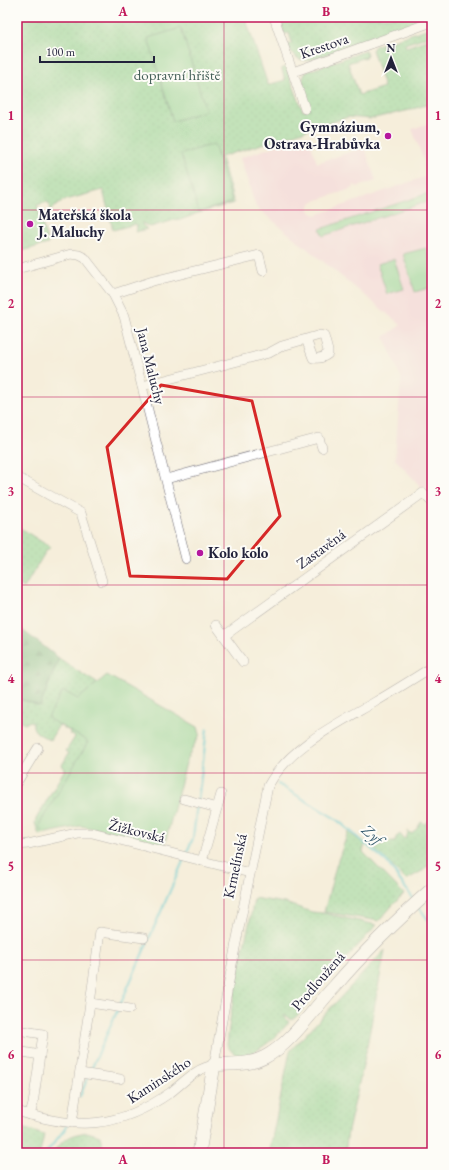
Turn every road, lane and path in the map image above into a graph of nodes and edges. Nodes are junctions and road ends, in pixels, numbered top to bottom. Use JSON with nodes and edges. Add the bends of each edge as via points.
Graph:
{"nodes":[{"id":1,"x":274,"y":17,"type":"edge"},
{"id":2,"x":432,"y":22,"type":"edge"},
{"id":3,"x":293,"y":72,"type":"junction"},
{"id":4,"x":305,"y":109,"type":"dead end"},
{"id":5,"x":17,"y":269,"type":"edge"},
{"id":6,"x":263,"y":270,"type":"dead end"},
{"id":7,"x":113,"y":294,"type":"junction"},
{"id":8,"x":306,"y":339,"type":"dead end"},
{"id":9,"x":142,"y":386,"type":"junction"},
{"id":10,"x":322,"y":448,"type":"dead end"},
{"id":11,"x":17,"y":476,"type":"edge"},
{"id":12,"x":166,"y":480,"type":"junction"},
{"id":13,"x":432,"y":502,"type":"edge"},
{"id":14,"x":186,"y":559,"type":"dead end"},
{"id":15,"x":102,"y":581,"type":"dead end"},
{"id":16,"x":216,"y":625,"type":"dead end"},
{"id":17,"x":224,"y":636,"type":"junction"},
{"id":18,"x":243,"y":662,"type":"dead end"},
{"id":19,"x":432,"y":667,"type":"edge"},
{"id":20,"x":38,"y":748,"type":"dead end"},
{"id":21,"x":21,"y":769,"type":"edge"},
{"id":22,"x":17,"y":782,"type":"edge"},
{"id":23,"x":221,"y":794,"type":"dead end"},
{"id":24,"x":184,"y":798,"type":"dead end"},
{"id":25,"x":217,"y":808,"type":"junction"},
{"id":26,"x":17,"y":845,"type":"edge"},
{"id":27,"x":202,"y":861,"type":"junction"},
{"id":28,"x":250,"y":873,"type":"junction"},
{"id":29,"x":428,"y":892,"type":"edge"},
{"id":30,"x":144,"y":938,"type":"dead end"},
{"id":31,"x":90,"y":1003,"type":"junction"},
{"id":32,"x":130,"y":1009,"type":"dead end"},
{"id":33,"x":17,"y":1030,"type":"edge"},
{"id":34,"x":17,"y":1051,"type":"edge"},
{"id":35,"x":40,"y":1055,"type":"junction"},
{"id":36,"x":214,"y":1065,"type":"junction"},
{"id":37,"x":80,"y":1073,"type":"junction"},
{"id":38,"x":120,"y":1079,"type":"dead end"},
{"id":39,"x":17,"y":1111,"type":"edge"},
{"id":40,"x":30,"y":1115,"type":"junction"},
{"id":41,"x":72,"y":1124,"type":"junction"},
{"id":42,"x":199,"y":1153,"type":"edge"}],
"edges":[{"from":1,"to":3,"type":"street"},
{"from":2,"to":3,"type":"street","name":"Krestova"},
{"from":3,"to":4,"type":"street"},
{"from":5,"to":7,"type":"street","name":"Jana Maluchy","via":[[71,254],[79,255],[85,258]]},
{"from":6,"to":7,"type":"street","via":[[259,255],[153,281]]},
{"from":7,"to":9,"type":"street","name":"Jana Maluchy","via":[[124,316]]},
{"from":8,"to":9,"type":"street","via":[[282,346],[270,353]]},
{"from":9,"to":12,"type":"street","name":"Jana Maluchy"},
{"from":10,"to":12,"type":"street","via":[[319,438]]},
{"from":11,"to":15,"type":"street","via":[[81,513]]},
{"from":12,"to":14,"type":"street","name":"Jana Maluchy"},
{"from":13,"to":17,"type":"street","name":"Zastavěná","via":[[424,493]]},
{"from":16,"to":17,"type":"street"},
{"from":17,"to":18,"type":"street"},
{"from":19,"to":28,"type":"street","name":"Krmelínská","via":[[307,744],[275,775],[268,786]]},
{"from":20,"to":21,"type":"street"},
{"from":21,"to":22,"type":"street"},
{"from":23,"to":25,"type":"street"},
{"from":24,"to":25,"type":"street"},
{"from":25,"to":27,"type":"street"},
{"from":26,"to":27,"type":"street","name":"Žižkovská","via":[[77,833],[92,833]]},
{"from":27,"to":28,"type":"street","name":"Žižkovská"},
{"from":28,"to":36,"type":"street","name":"Krmelínská"},
{"from":29,"to":36,"type":"main road","name":"Prodloužená","via":[[372,946],[281,1046],[263,1058],[249,1063]]},
{"from":30,"to":31,"type":"street","via":[[100,932]]},
{"from":31,"to":32,"type":"street"},
{"from":31,"to":37,"type":"street"},
{"from":33,"to":35,"type":"street","via":[[43,1034]]},
{"from":34,"to":35,"type":"street"},
{"from":35,"to":40,"type":"street"},
{"from":36,"to":41,"type":"street","name":"Kaminského","via":[[199,1070],[161,1098],[132,1114],[110,1121]]},
{"from":36,"to":42,"type":"main road","name":"Krmelínská"},
{"from":37,"to":38,"type":"street","name":"Kaminského"},
{"from":37,"to":41,"type":"street"},
{"from":39,"to":40,"type":"street","name":"Kaminského"},
{"from":40,"to":41,"type":"street","name":"Kaminského"}]}
